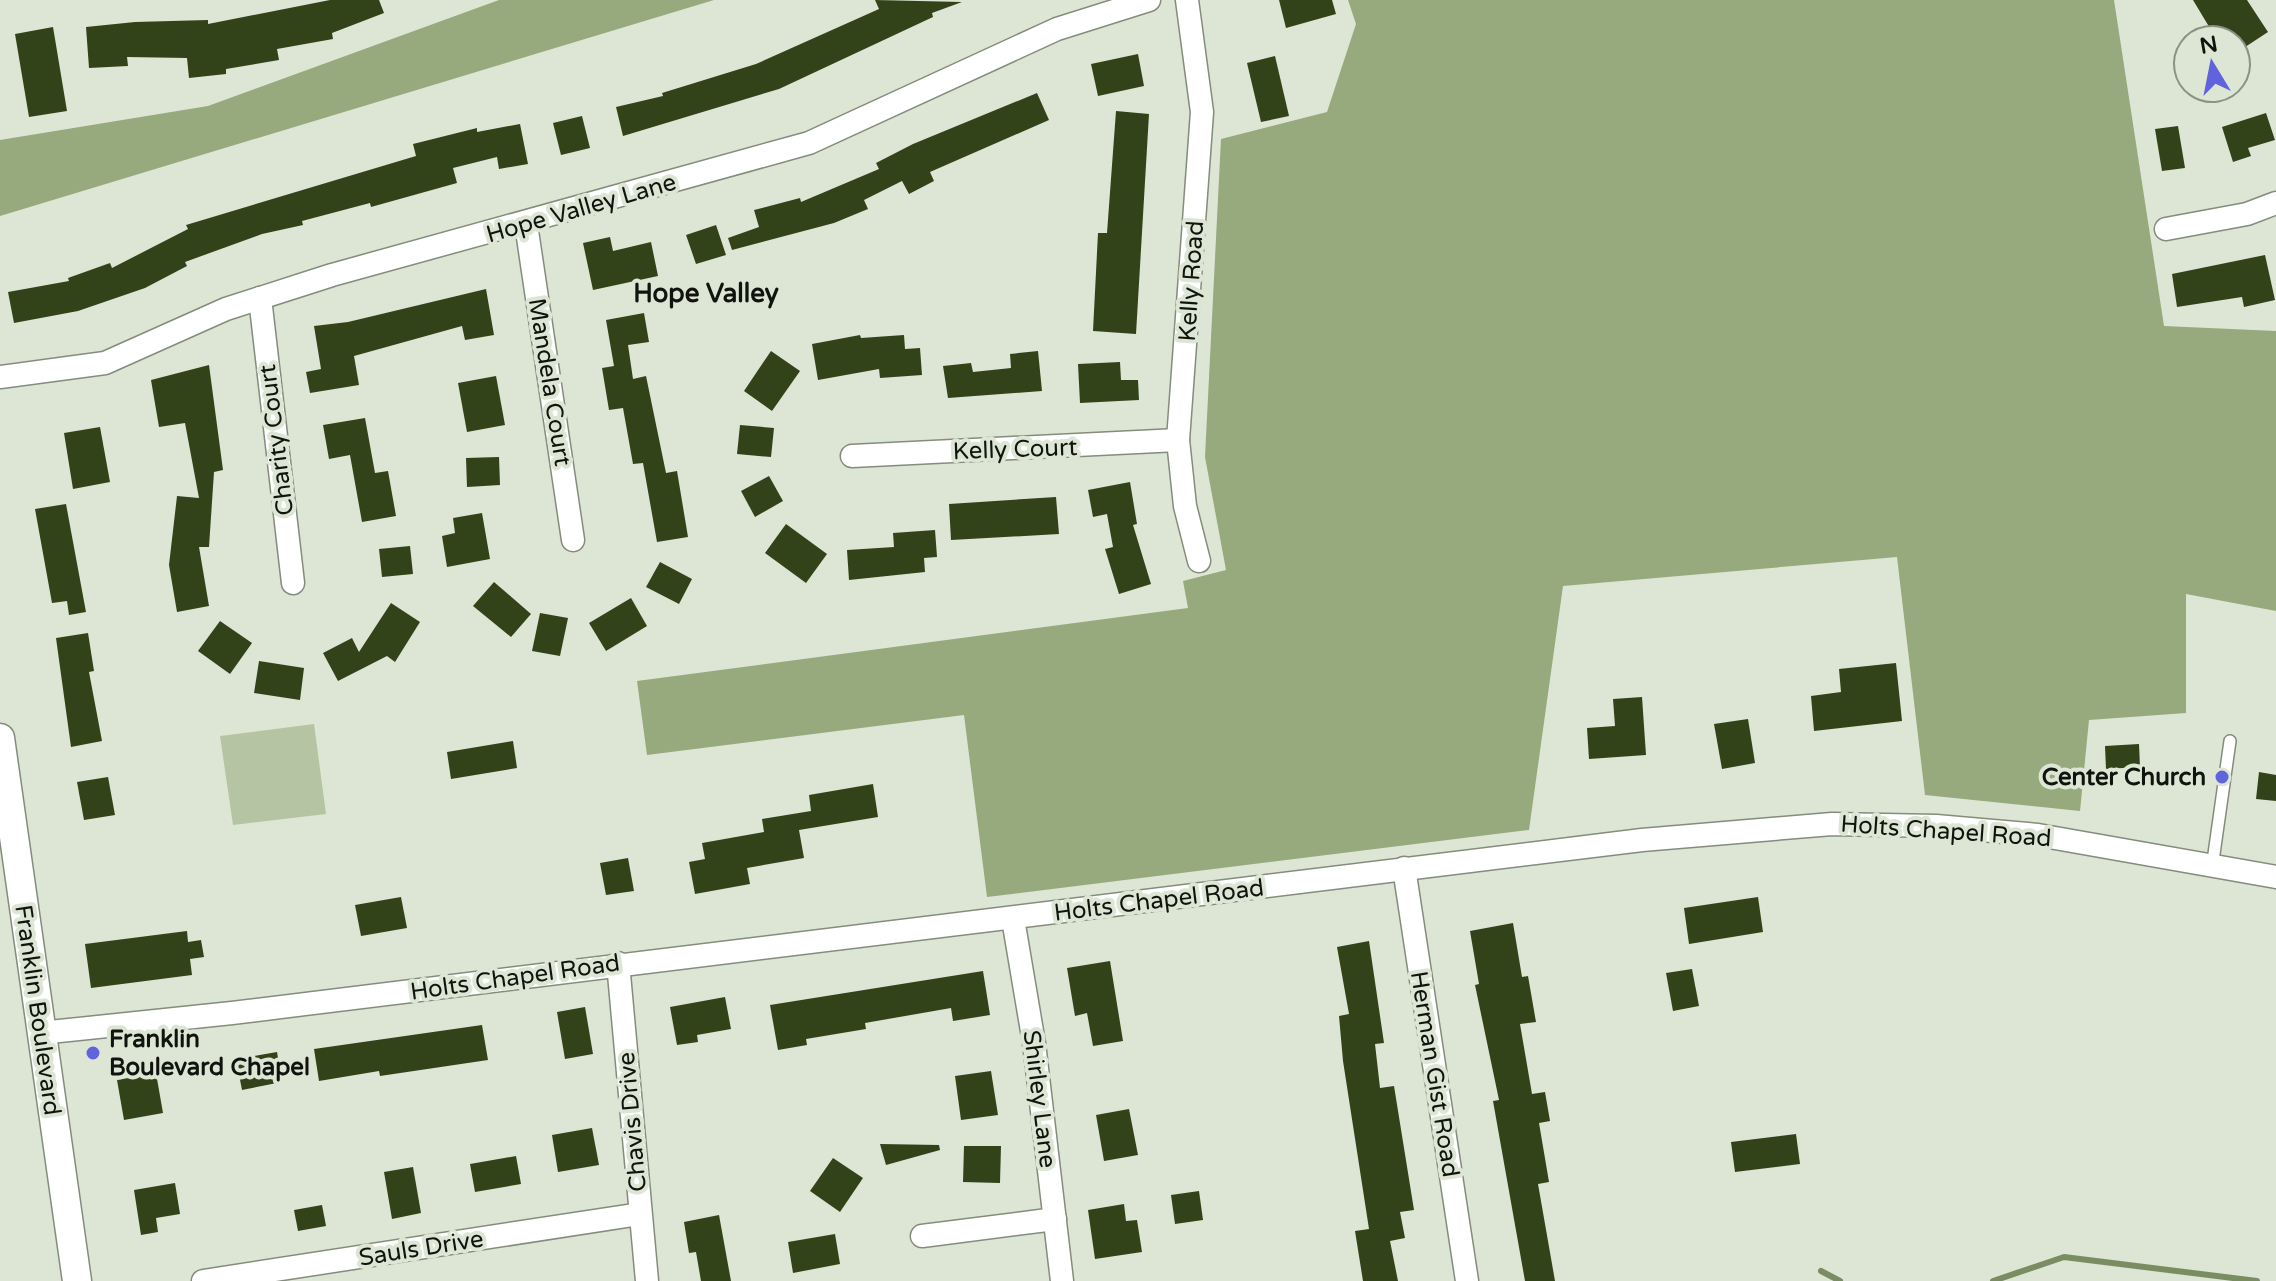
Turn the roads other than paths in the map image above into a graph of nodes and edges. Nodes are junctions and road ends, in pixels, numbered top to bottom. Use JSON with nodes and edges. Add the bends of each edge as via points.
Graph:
{"nodes":[{"id":1,"x":1149,"y":0,"type":"edge"},
{"id":2,"x":1187,"y":0,"type":"edge"},
{"id":3,"x":2276,"y":203,"type":"edge"},
{"id":4,"x":526,"y":224,"type":"junction"},
{"id":5,"x":2166,"y":229,"type":"dead end"},
{"id":6,"x":260,"y":298,"type":"junction"},
{"id":7,"x":0,"y":377,"type":"edge"},
{"id":8,"x":1178,"y":440,"type":"junction"},
{"id":9,"x":852,"y":456,"type":"dead end"},
{"id":10,"x":573,"y":540,"type":"dead end"},
{"id":11,"x":1199,"y":561,"type":"dead end"},
{"id":12,"x":293,"y":583,"type":"dead end"},
{"id":13,"x":0,"y":738,"type":"edge"},
{"id":14,"x":2230,"y":741,"type":"dead end"},
{"id":15,"x":2,"y":773,"type":"edge"},
{"id":16,"x":1404,"y":868,"type":"junction"},
{"id":17,"x":2212,"y":868,"type":"junction"},
{"id":18,"x":2276,"y":877,"type":"edge"},
{"id":19,"x":1013,"y":919,"type":"junction"},
{"id":20,"x":618,"y":963,"type":"junction"},
{"id":21,"x":40,"y":1033,"type":"junction"},
{"id":22,"x":640,"y":1214,"type":"junction"},
{"id":23,"x":1055,"y":1219,"type":"junction"},
{"id":24,"x":922,"y":1236,"type":"dead end"},
{"id":25,"x":77,"y":1281,"type":"edge"},
{"id":26,"x":203,"y":1281,"type":"edge"},
{"id":27,"x":647,"y":1281,"type":"edge"},
{"id":28,"x":1062,"y":1281,"type":"edge"},
{"id":29,"x":1467,"y":1281,"type":"edge"}],
"edges":[{"from":1,"to":4,"type":"street","name":"Hope Valley Lane","via":[[1057,29],[809,143]]},
{"from":2,"to":8,"type":"street","name":"Kelly Road","via":[[1202,112]]},
{"from":3,"to":5,"type":"street","via":[[2247,214]]},
{"from":4,"to":6,"type":"street","name":"Hope Valley Lane"},
{"from":4,"to":10,"type":"street","name":"Mandela Court"},
{"from":6,"to":7,"type":"street","name":"Hope Valley Lane","via":[[105,363]]},
{"from":6,"to":12,"type":"street","name":"Charity Court"},
{"from":8,"to":9,"type":"street","name":"Kelly Court"},
{"from":8,"to":11,"type":"street","name":"Kelly Road","via":[[1185,506]]},
{"from":13,"to":15,"type":"street","name":"Franklin Boulevard"},
{"from":14,"to":17,"type":"lane"},
{"from":15,"to":21,"type":"street","name":"Franklin Boulevard"},
{"from":16,"to":17,"type":"street","name":"Holts Chapel Road","via":[[1684,835],[1832,824],[2038,835]]},
{"from":16,"to":19,"type":"street","name":"Holts Chapel Road"},
{"from":16,"to":29,"type":"street","name":"Herman Gist Road"},
{"from":17,"to":18,"type":"street","name":"Holts Chapel Road"},
{"from":19,"to":20,"type":"street","name":"Holts Chapel Road"},
{"from":19,"to":23,"type":"street","name":"Shirley Lane"},
{"from":20,"to":21,"type":"street","name":"Holts Chapel Road"},
{"from":20,"to":22,"type":"street","name":"Chavis Drive"},
{"from":21,"to":25,"type":"street","name":"Franklin Boulevard"},
{"from":22,"to":26,"type":"street","name":"Sauls Drive"},
{"from":22,"to":27,"type":"street","name":"Chavis Drive"},
{"from":23,"to":24,"type":"street"},
{"from":23,"to":28,"type":"street","name":"Shirley Lane"}]}
